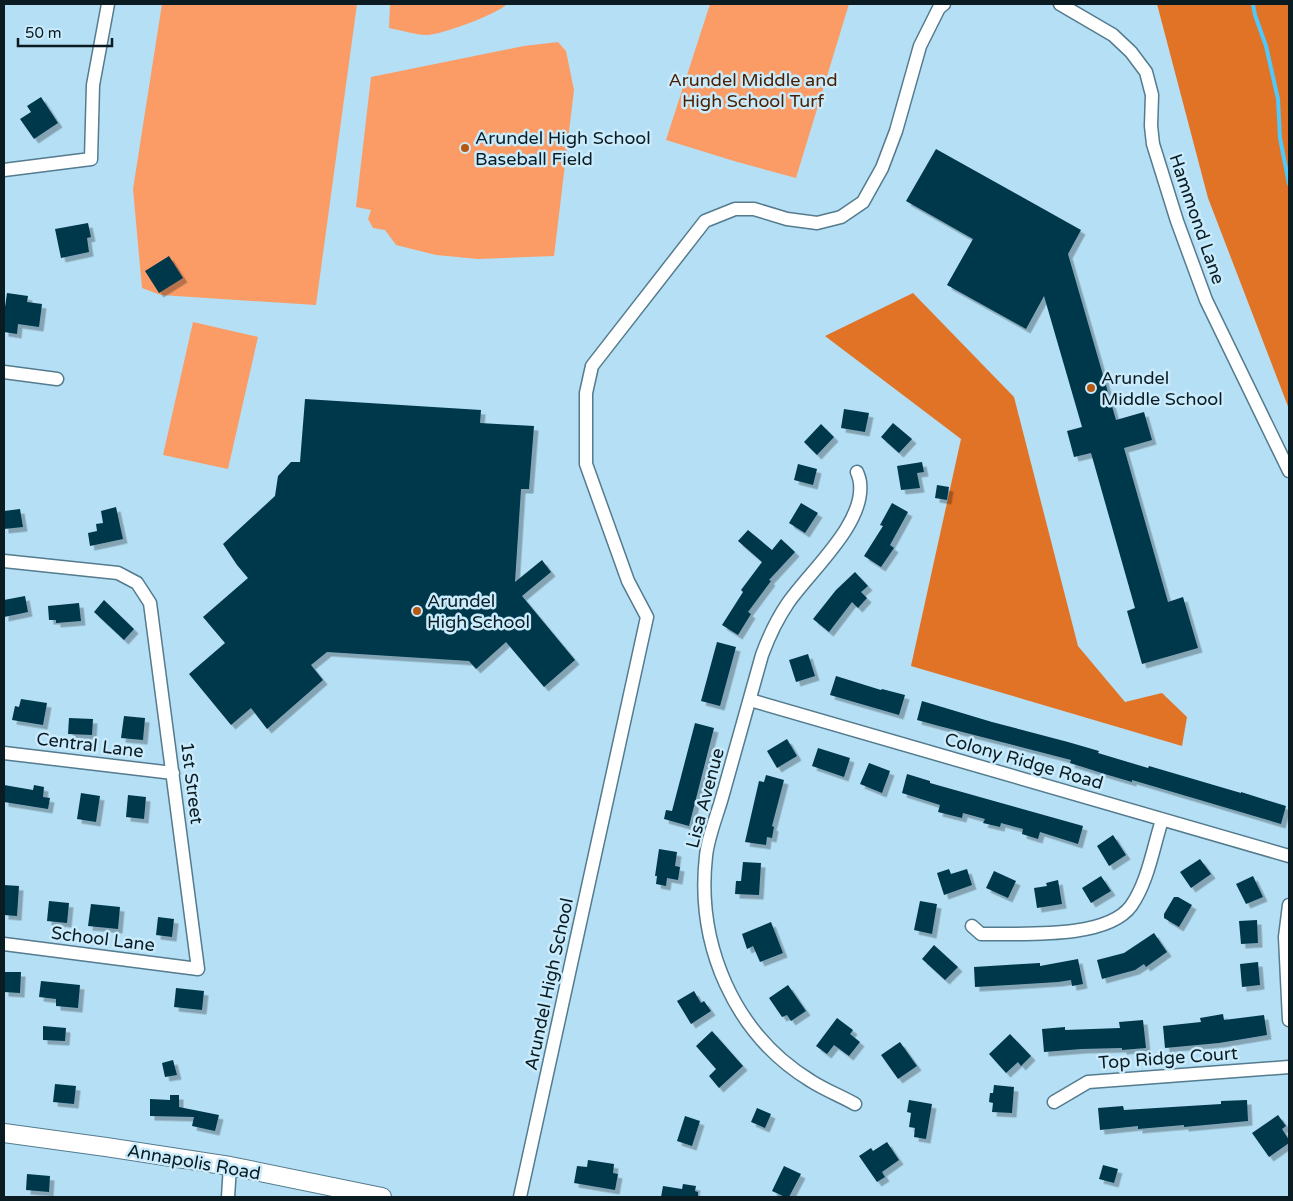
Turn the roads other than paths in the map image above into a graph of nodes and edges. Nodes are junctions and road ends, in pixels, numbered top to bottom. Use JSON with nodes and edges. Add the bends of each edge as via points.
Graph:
{"nodes":[{"id":1,"x":108,"y":4,"type":"edge"},
{"id":2,"x":944,"y":4,"type":"edge"},
{"id":3,"x":1060,"y":4,"type":"edge"},
{"id":4,"x":4,"y":170,"type":"edge"},
{"id":5,"x":4,"y":372,"type":"edge"},
{"id":6,"x":57,"y":379,"type":"dead end"},
{"id":7,"x":1289,"y":471,"type":"edge"},
{"id":8,"x":857,"y":472,"type":"dead end"},
{"id":9,"x":4,"y":561,"type":"edge"},
{"id":10,"x":750,"y":700,"type":"junction"},
{"id":11,"x":4,"y":753,"type":"edge"},
{"id":12,"x":173,"y":773,"type":"junction"},
{"id":13,"x":1162,"y":820,"type":"junction"},
{"id":14,"x":1289,"y":856,"type":"edge"},
{"id":15,"x":1289,"y":905,"type":"edge"},
{"id":16,"x":972,"y":926,"type":"dead end"},
{"id":17,"x":4,"y":944,"type":"edge"},
{"id":18,"x":198,"y":969,"type":"joint"},
{"id":19,"x":1289,"y":1020,"type":"edge"},
{"id":20,"x":1289,"y":1067,"type":"edge"},
{"id":21,"x":1054,"y":1102,"type":"dead end"},
{"id":22,"x":855,"y":1104,"type":"dead end"},
{"id":23,"x":4,"y":1133,"type":"edge"},
{"id":24,"x":230,"y":1166,"type":"junction"},
{"id":25,"x":228,"y":1197,"type":"edge"},
{"id":26,"x":382,"y":1197,"type":"edge"},
{"id":27,"x":520,"y":1197,"type":"edge"}],
"edges":[{"from":1,"to":4,"type":"street","via":[[93,85],[91,159]]},
{"from":2,"to":27,"type":"street","name":"Arundel High School","via":[[920,46],[896,131],[882,168],[863,202],[840,217],[816,223],[754,209],[735,209],[705,222],[592,366],[586,393],[586,464],[628,581],[647,617]]},
{"from":3,"to":7,"type":"street","name":"Hammond Lane","via":[[1113,35],[1132,52],[1146,72],[1152,95],[1153,144],[1177,221],[1206,300]]},
{"from":5,"to":6,"type":"street"},
{"from":8,"to":10,"type":"street","name":"Lisa Avenue","via":[[859,502],[854,515],[773,627]]},
{"from":9,"to":12,"type":"street","name":"1st Street","via":[[118,573],[137,584],[150,603]]},
{"from":10,"to":13,"type":"street","name":"Colony Ridge Road"},
{"from":10,"to":22,"type":"street","name":"Lisa Avenue","via":[[706,855],[705,901],[711,947],[724,983],[763,1041],[811,1081]]},
{"from":11,"to":12,"type":"street","name":"Central Lane"},
{"from":12,"to":18,"type":"street","name":"1st Street"},
{"from":13,"to":14,"type":"street","name":"Colony Ridge Road"},
{"from":13,"to":16,"type":"street","via":[[1142,886],[1130,907],[1112,922],[1059,932],[980,934]]},
{"from":15,"to":19,"type":"street","via":[[1285,937]]},
{"from":17,"to":18,"type":"street","name":"School Lane"},
{"from":20,"to":21,"type":"street","name":"Top Ridge Court","via":[[1088,1082]]},
{"from":23,"to":24,"type":"main road","name":"Annapolis Road"},
{"from":24,"to":25,"type":"street"},
{"from":24,"to":26,"type":"main road","name":"Annapolis Road"}]}
